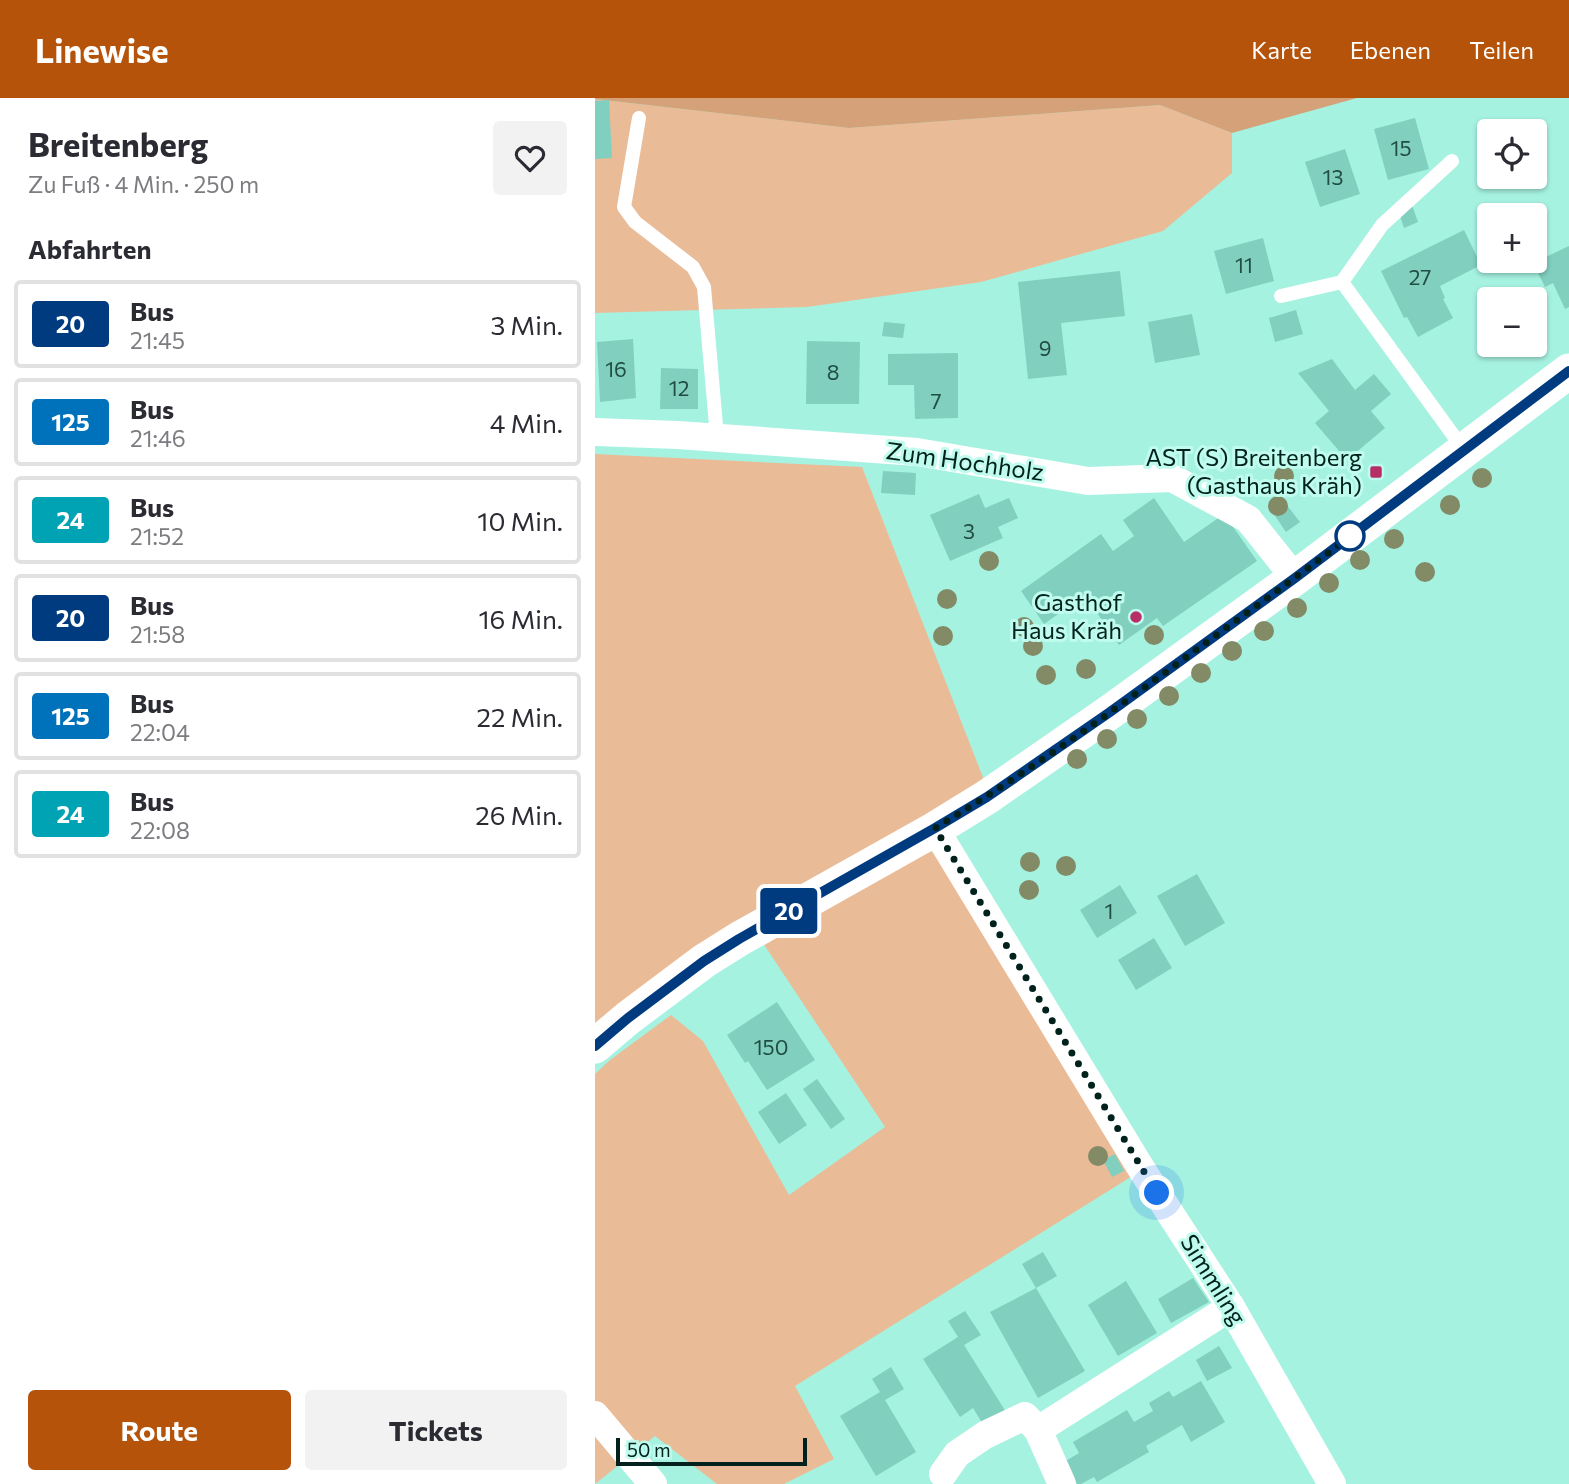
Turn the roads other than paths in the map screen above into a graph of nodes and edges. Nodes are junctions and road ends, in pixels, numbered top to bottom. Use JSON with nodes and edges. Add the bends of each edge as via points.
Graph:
{"nodes":[{"id":1,"x":639,"y":118,"type":"dead end"},
{"id":2,"x":1452,"y":161,"type":"dead end"},
{"id":3,"x":1342,"y":282,"type":"junction"},
{"id":4,"x":1281,"y":296,"type":"dead end"},
{"id":5,"x":1569,"y":371,"type":"edge"},
{"id":6,"x":595,"y":432,"type":"edge"},
{"id":7,"x":717,"y":437,"type":"junction"},
{"id":8,"x":1464,"y":450,"type":"junction"},
{"id":9,"x":1295,"y":578,"type":"junction"},
{"id":10,"x":935,"y":828,"type":"junction"},
{"id":11,"x":595,"y":1046,"type":"edge"},
{"id":12,"x":1231,"y":1307,"type":"junction"},
{"id":13,"x":595,"y":1415,"type":"edge"},
{"id":14,"x":1038,"y":1430,"type":"junction"},
{"id":15,"x":943,"y":1474,"type":"dead end"},
{"id":16,"x":653,"y":1484,"type":"edge"},
{"id":17,"x":1062,"y":1484,"type":"edge"},
{"id":18,"x":1332,"y":1484,"type":"edge"}],
"edges":[{"from":1,"to":7,"type":"lane","via":[[624,207],[635,222],[693,267],[704,287]]},
{"from":2,"to":3,"type":"lane","via":[[1382,225]]},
{"from":3,"to":4,"type":"lane"},
{"from":3,"to":8,"type":"lane"},
{"from":5,"to":8,"type":"street"},
{"from":6,"to":7,"type":"street","name":"Zum Hochholz"},
{"from":7,"to":9,"type":"street","name":"Zum Hochholz","via":[[917,452],[1089,481],[1172,478],[1248,519]]},
{"from":8,"to":9,"type":"street"},
{"from":9,"to":10,"type":"street","via":[[1110,712]]},
{"from":10,"to":11,"type":"street","via":[[715,954]]},
{"from":10,"to":12,"type":"street","name":"Simmling","via":[[1142,1170]]},
{"from":12,"to":14,"type":"street"},
{"from":12,"to":18,"type":"street","name":"Simmling"},
{"from":13,"to":16,"type":"street"},
{"from":14,"to":15,"type":"street","via":[[1025,1416],[1005,1425],[957,1454]]},
{"from":14,"to":17,"type":"street"}]}
